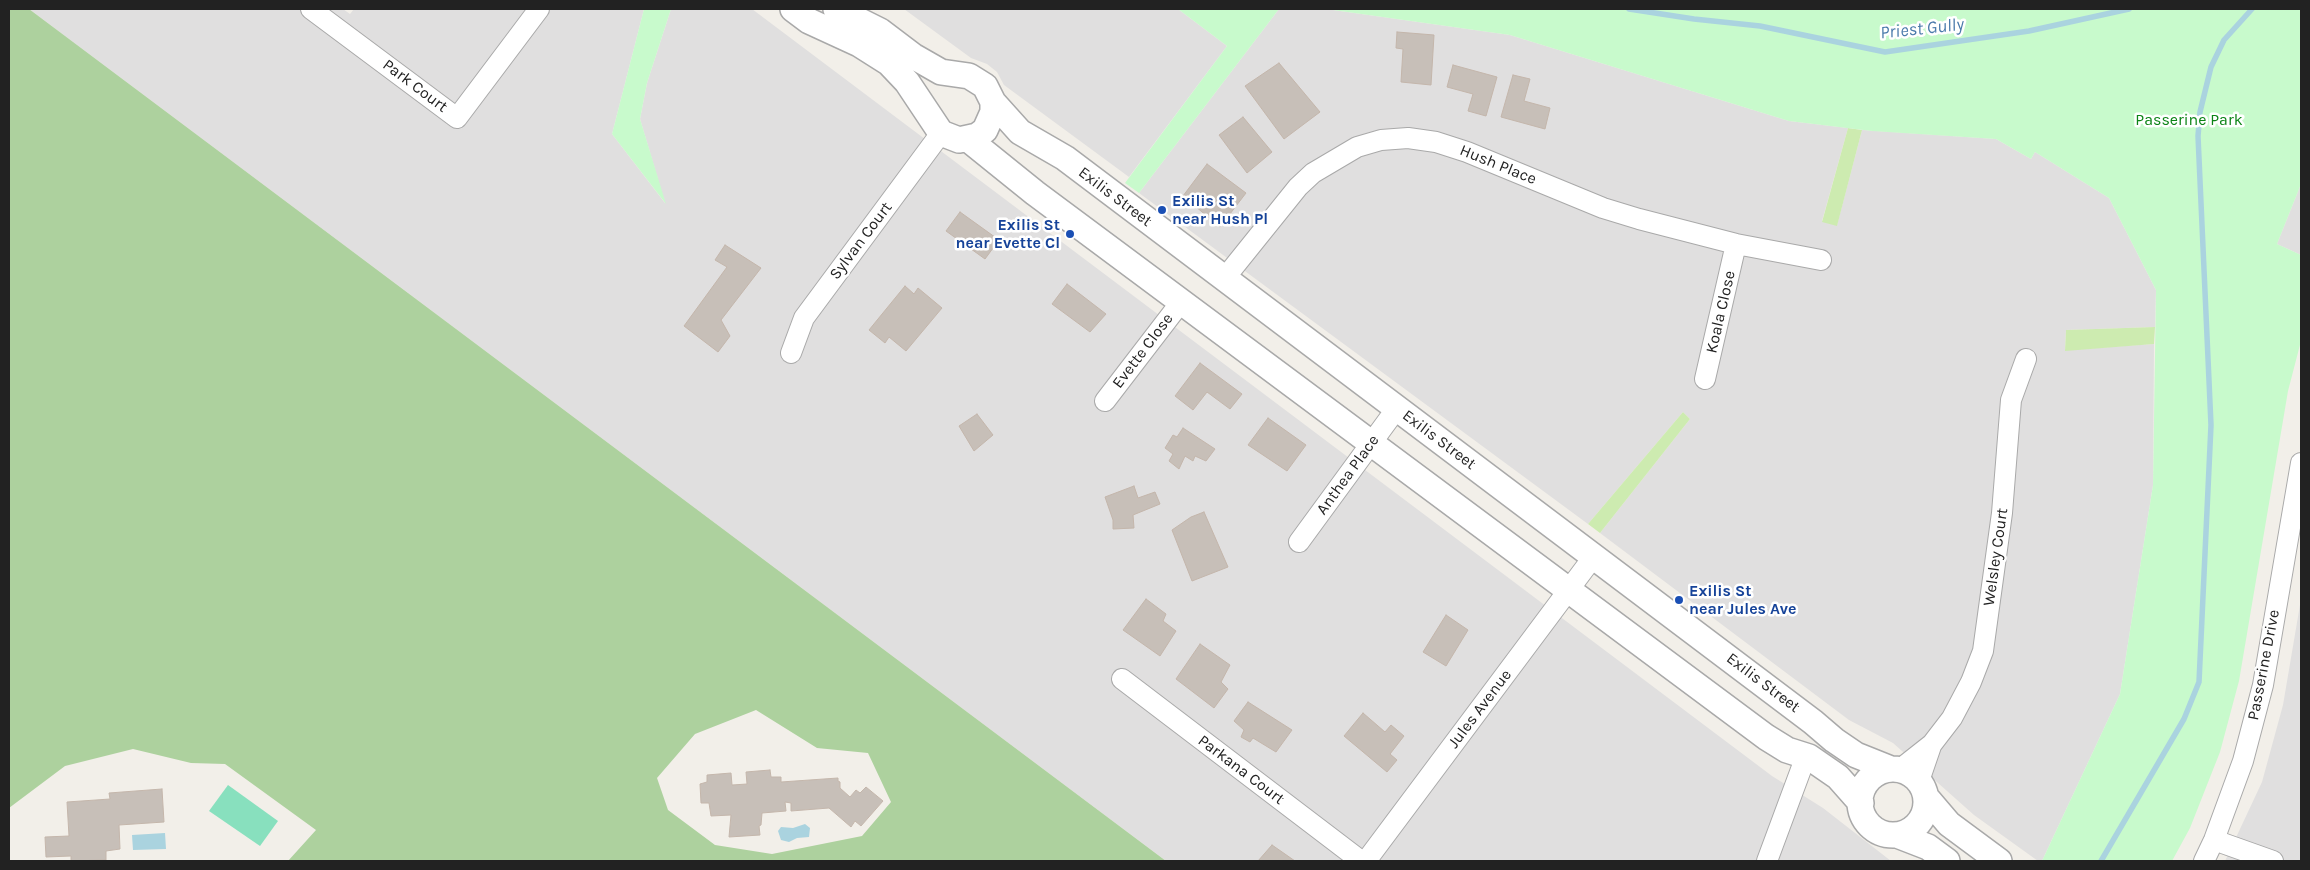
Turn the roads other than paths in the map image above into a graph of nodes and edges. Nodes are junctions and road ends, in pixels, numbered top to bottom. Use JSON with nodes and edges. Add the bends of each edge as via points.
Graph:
{"nodes":[{"id":1,"x":311,"y":9,"type":"edge"},
{"id":2,"x":539,"y":9,"type":"edge"},
{"id":3,"x":793,"y":9,"type":"edge"},
{"id":4,"x":836,"y":9,"type":"edge"},
{"id":5,"x":960,"y":76,"type":"junction"},
{"id":6,"x":993,"y":102,"type":"junction"},
{"id":7,"x":935,"y":124,"type":"junction"},
{"id":8,"x":968,"y":139,"type":"junction"},
{"id":9,"x":1736,"y":244,"type":"junction"},
{"id":10,"x":1821,"y":260,"type":"dead end"},
{"id":11,"x":1224,"y":279,"type":"junction"},
{"id":12,"x":1181,"y":302,"type":"junction"},
{"id":13,"x":791,"y":353,"type":"dead end"},
{"id":14,"x":2026,"y":359,"type":"dead end"},
{"id":15,"x":1706,"y":379,"type":"dead end"},
{"id":16,"x":1105,"y":401,"type":"dead end"},
{"id":17,"x":1397,"y":408,"type":"junction"},
{"id":18,"x":1371,"y":444,"type":"junction"},
{"id":19,"x":2301,"y":463,"type":"edge"},
{"id":20,"x":1299,"y":542,"type":"dead end"},
{"id":21,"x":1594,"y":556,"type":"junction"},
{"id":22,"x":1568,"y":591,"type":"junction"},
{"id":23,"x":1122,"y":679,"type":"dead end"},
{"id":24,"x":1806,"y":756,"type":"junction"},
{"id":25,"x":1909,"y":779,"type":"junction"},
{"id":26,"x":1861,"y":803,"type":"junction"},
{"id":27,"x":1897,"y":835,"type":"junction"},
{"id":28,"x":2214,"y":840,"type":"junction"},
{"id":29,"x":1361,"y":861,"type":"edge"},
{"id":30,"x":1366,"y":861,"type":"edge"},
{"id":31,"x":1767,"y":861,"type":"edge"},
{"id":32,"x":1947,"y":861,"type":"edge"},
{"id":33,"x":1999,"y":861,"type":"edge"},
{"id":34,"x":2204,"y":861,"type":"edge"},
{"id":35,"x":2273,"y":861,"type":"edge"}],
"edges":[{"from":1,"to":2,"type":"street","name":"Park Court","via":[[457,118]]},
{"from":3,"to":7,"type":"street","via":[[809,21],[889,63],[907,82]]},
{"from":4,"to":5,"type":"street","name":"Exilis Street","via":[[880,31],[941,72]]},
{"from":5,"to":6,"type":"street","name":"Exilis Street","via":[[969,76],[985,86]]},
{"from":5,"to":7,"type":"street","via":[[939,84],[931,98]]},
{"from":6,"to":8,"type":"street","via":[[993,112],[985,130]]},
{"from":6,"to":11,"type":"street","name":"Exilis Street","via":[[1020,132],[1065,158]]},
{"from":7,"to":8,"type":"street","via":[[959,140]]},
{"from":7,"to":13,"type":"street","name":"Sylvan Court","via":[[804,318]]},
{"from":8,"to":12,"type":"street","via":[[1034,193]]},
{"from":9,"to":10,"type":"street","name":"Hush Place"},
{"from":9,"to":11,"type":"street","name":"Hush Place","via":[[1603,208],[1467,152],[1436,142],[1408,138],[1381,140],[1357,147],[1313,172]]},
{"from":9,"to":15,"type":"street","name":"Koala Close"},
{"from":11,"to":17,"type":"street","name":"Exilis Street"},
{"from":12,"to":16,"type":"street","name":"Evette Close"},
{"from":12,"to":18,"type":"street"},
{"from":14,"to":25,"type":"street","name":"Welsley Court","via":[[2011,400],[2002,513],[1983,651],[1952,718]]},
{"from":17,"to":18,"type":"street","name":"Anthea Place"},
{"from":17,"to":21,"type":"street","name":"Exilis Street"},
{"from":18,"to":20,"type":"street","name":"Anthea Place"},
{"from":18,"to":22,"type":"street"},
{"from":19,"to":28,"type":"street","name":"Passerine Drive","via":[[2263,685],[2244,761]]},
{"from":21,"to":22,"type":"street","name":"Jules Avenue"},
{"from":21,"to":25,"type":"street","name":"Exilis Street","via":[[1834,740]]},
{"from":22,"to":24,"type":"street","via":[[1766,737],[1787,750]]},
{"from":22,"to":30,"type":"street","name":"Jules Avenue"},
{"from":23,"to":29,"type":"street","name":"Parkana Court"},
{"from":24,"to":26,"type":"street","via":[[1838,777]]},
{"from":24,"to":31,"type":"street"},
{"from":25,"to":26,"type":"street","via":[[1873,777],[1862,793]]},
{"from":25,"to":27,"type":"street","via":[[1926,807],[1916,826]]},
{"from":25,"to":33,"type":"street","name":"Exilis Street","via":[[1950,824]]},
{"from":26,"to":27,"type":"street","via":[[1862,814],[1876,830]]},
{"from":27,"to":32,"type":"street","via":[[1928,847]]},
{"from":28,"to":34,"type":"street","name":"Passerine Drive"},
{"from":28,"to":35,"type":"street"}]}
